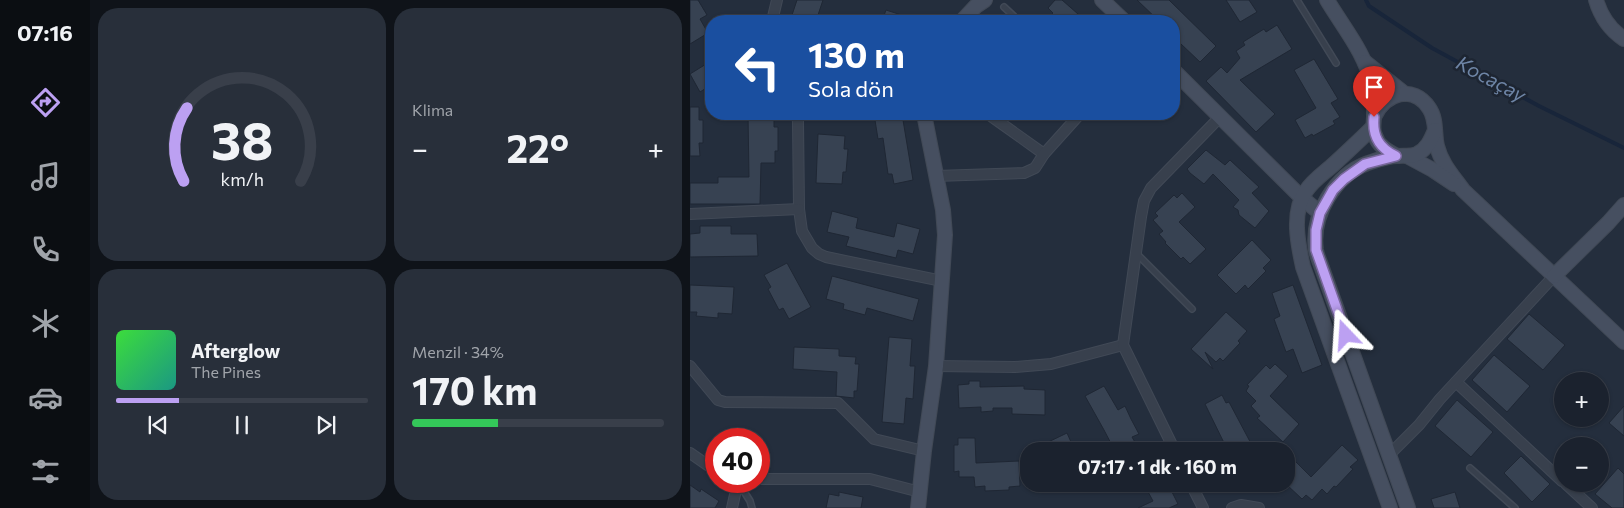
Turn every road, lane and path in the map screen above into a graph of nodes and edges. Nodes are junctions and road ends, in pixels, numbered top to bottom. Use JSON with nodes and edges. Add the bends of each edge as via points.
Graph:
{"nodes":[{"id":1,"x":777,"y":0,"type":"edge"},
{"id":2,"x":985,"y":0,"type":"edge"},
{"id":3,"x":1298,"y":0,"type":"edge"},
{"id":4,"x":1327,"y":0,"type":"edge"},
{"id":5,"x":1596,"y":0,"type":"edge"},
{"id":6,"x":1108,"y":2,"type":"edge"},
{"id":7,"x":1004,"y":7,"type":"dead end"},
{"id":8,"x":773,"y":15,"type":"edge"},
{"id":9,"x":968,"y":15,"type":"edge"},
{"id":10,"x":1013,"y":15,"type":"edge"},
{"id":11,"x":1119,"y":15,"type":"edge"},
{"id":12,"x":1624,"y":39,"type":"edge"},
{"id":13,"x":1364,"y":61,"type":"junction"},
{"id":14,"x":1336,"y":63,"type":"dead end"},
{"id":15,"x":1180,"y":77,"type":"edge"},
{"id":16,"x":1404,"y":94,"type":"junction"},
{"id":17,"x":1220,"y":117,"type":"junction"},
{"id":18,"x":798,"y":120,"type":"edge"},
{"id":19,"x":925,"y":120,"type":"edge"},
{"id":20,"x":996,"y":120,"type":"edge"},
{"id":21,"x":1075,"y":120,"type":"edge"},
{"id":22,"x":1373,"y":122,"type":"junction"},
{"id":23,"x":1435,"y":130,"type":"junction"},
{"id":24,"x":1044,"y":154,"type":"junction"},
{"id":25,"x":1402,"y":156,"type":"junction"},
{"id":26,"x":936,"y":176,"type":"junction"},
{"id":27,"x":1463,"y":190,"type":"junction"},
{"id":28,"x":1302,"y":198,"type":"junction"},
{"id":29,"x":1624,"y":205,"type":"edge"},
{"id":30,"x":799,"y":209,"type":"junction"},
{"id":31,"x":1320,"y":213,"type":"junction"},
{"id":32,"x":690,"y":214,"type":"edge"},
{"id":33,"x":1136,"y":253,"type":"junction"},
{"id":34,"x":1554,"y":276,"type":"junction"},
{"id":35,"x":942,"y":281,"type":"junction"},
{"id":36,"x":1192,"y":309,"type":"dead end"},
{"id":37,"x":1624,"y":342,"type":"edge"},
{"id":38,"x":1123,"y":346,"type":"junction"},
{"id":39,"x":690,"y":366,"type":"edge"},
{"id":40,"x":936,"y":366,"type":"junction"},
{"id":41,"x":1456,"y":382,"type":"junction"},
{"id":42,"x":1171,"y":442,"type":"edge"},
{"id":43,"x":924,"y":451,"type":"junction"},
{"id":44,"x":690,"y":453,"type":"edge"},
{"id":45,"x":1389,"y":455,"type":"junction"},
{"id":46,"x":705,"y":463,"type":"edge"},
{"id":47,"x":1470,"y":468,"type":"dead end"},
{"id":48,"x":1554,"y":473,"type":"edge"},
{"id":49,"x":770,"y":479,"type":"edge"},
{"id":50,"x":920,"y":492,"type":"junction"},
{"id":51,"x":1195,"y":492,"type":"edge"},
{"id":52,"x":1575,"y":492,"type":"edge"},
{"id":53,"x":735,"y":493,"type":"edge"},
{"id":54,"x":745,"y":493,"type":"edge"},
{"id":55,"x":732,"y":508,"type":"edge"},
{"id":56,"x":752,"y":508,"type":"edge"},
{"id":57,"x":918,"y":508,"type":"edge"},
{"id":58,"x":1203,"y":508,"type":"edge"},
{"id":59,"x":1232,"y":508,"type":"edge"},
{"id":60,"x":1259,"y":508,"type":"edge"},
{"id":61,"x":1390,"y":508,"type":"edge"},
{"id":62,"x":1408,"y":508,"type":"edge"},
{"id":63,"x":1515,"y":508,"type":"edge"},
{"id":64,"x":1592,"y":508,"type":"edge"}],
"edges":[{"from":1,"to":8,"type":"street"},
{"from":2,"to":9,"type":"street"},
{"from":3,"to":14,"type":"lane"},
{"from":4,"to":13,"type":"street"},
{"from":5,"to":12,"type":"street","via":[[1600,14],[1612,31]]},
{"from":6,"to":11,"type":"street"},
{"from":7,"to":10,"type":"lane"},
{"from":13,"to":16,"type":"street"},
{"from":13,"to":22,"type":"street","via":[[1372,86]]},
{"from":15,"to":17,"type":"street"},
{"from":16,"to":22,"type":"street","via":[[1385,100],[1378,107]]},
{"from":16,"to":23,"type":"street","via":[[1424,102],[1434,120]]},
{"from":17,"to":28,"type":"street"},
{"from":17,"to":33,"type":"street","via":[[1151,188],[1144,201]]},
{"from":18,"to":30,"type":"street"},
{"from":19,"to":26,"type":"street"},
{"from":20,"to":24,"type":"street"},
{"from":21,"to":24,"type":"street"},
{"from":22,"to":25,"type":"street","via":[[1380,145],[1387,152]]},
{"from":22,"to":28,"type":"street","via":[[1356,145],[1315,180]]},
{"from":23,"to":25,"type":"street","via":[[1425,148],[1417,154]]},
{"from":23,"to":27,"type":"street","via":[[1442,159]]},
{"from":24,"to":26,"type":"street","via":[[1035,168],[1024,173]]},
{"from":25,"to":27,"type":"street","via":[[1433,170]]},
{"from":25,"to":31,"type":"street","via":[[1365,164],[1348,175],[1333,190]]},
{"from":26,"to":35,"type":"street","via":[[945,222]]},
{"from":27,"to":34,"type":"street"},
{"from":28,"to":31,"type":"street"},
{"from":28,"to":61,"type":"street","via":[[1297,241],[1303,267]]},
{"from":29,"to":34,"type":"street"},
{"from":30,"to":32,"type":"street"},
{"from":30,"to":35,"type":"street","via":[[802,231],[819,254]]},
{"from":31,"to":45,"type":"street","via":[[1316,250]]},
{"from":33,"to":36,"type":"lane"},
{"from":33,"to":38,"type":"street"},
{"from":34,"to":37,"type":"street"},
{"from":34,"to":41,"type":"street"},
{"from":35,"to":40,"type":"street"},
{"from":38,"to":40,"type":"street","via":[[1051,364]]},
{"from":38,"to":42,"type":"street"},
{"from":39,"to":43,"type":"street","via":[[718,400],[838,403],[874,439]]},
{"from":40,"to":43,"type":"street"},
{"from":41,"to":45,"type":"street"},
{"from":41,"to":48,"type":"street"},
{"from":43,"to":50,"type":"street"},
{"from":44,"to":46,"type":"street"},
{"from":45,"to":62,"type":"street"},
{"from":47,"to":63,"type":"lane"},
{"from":49,"to":50,"type":"street","via":[[870,480]]},
{"from":50,"to":57,"type":"street"},
{"from":51,"to":58,"type":"street"},
{"from":52,"to":64,"type":"street"},
{"from":53,"to":55,"type":"street"},
{"from":54,"to":56,"type":"lane"},
{"from":59,"to":60,"type":"street","via":[[1241,505]]}]}
